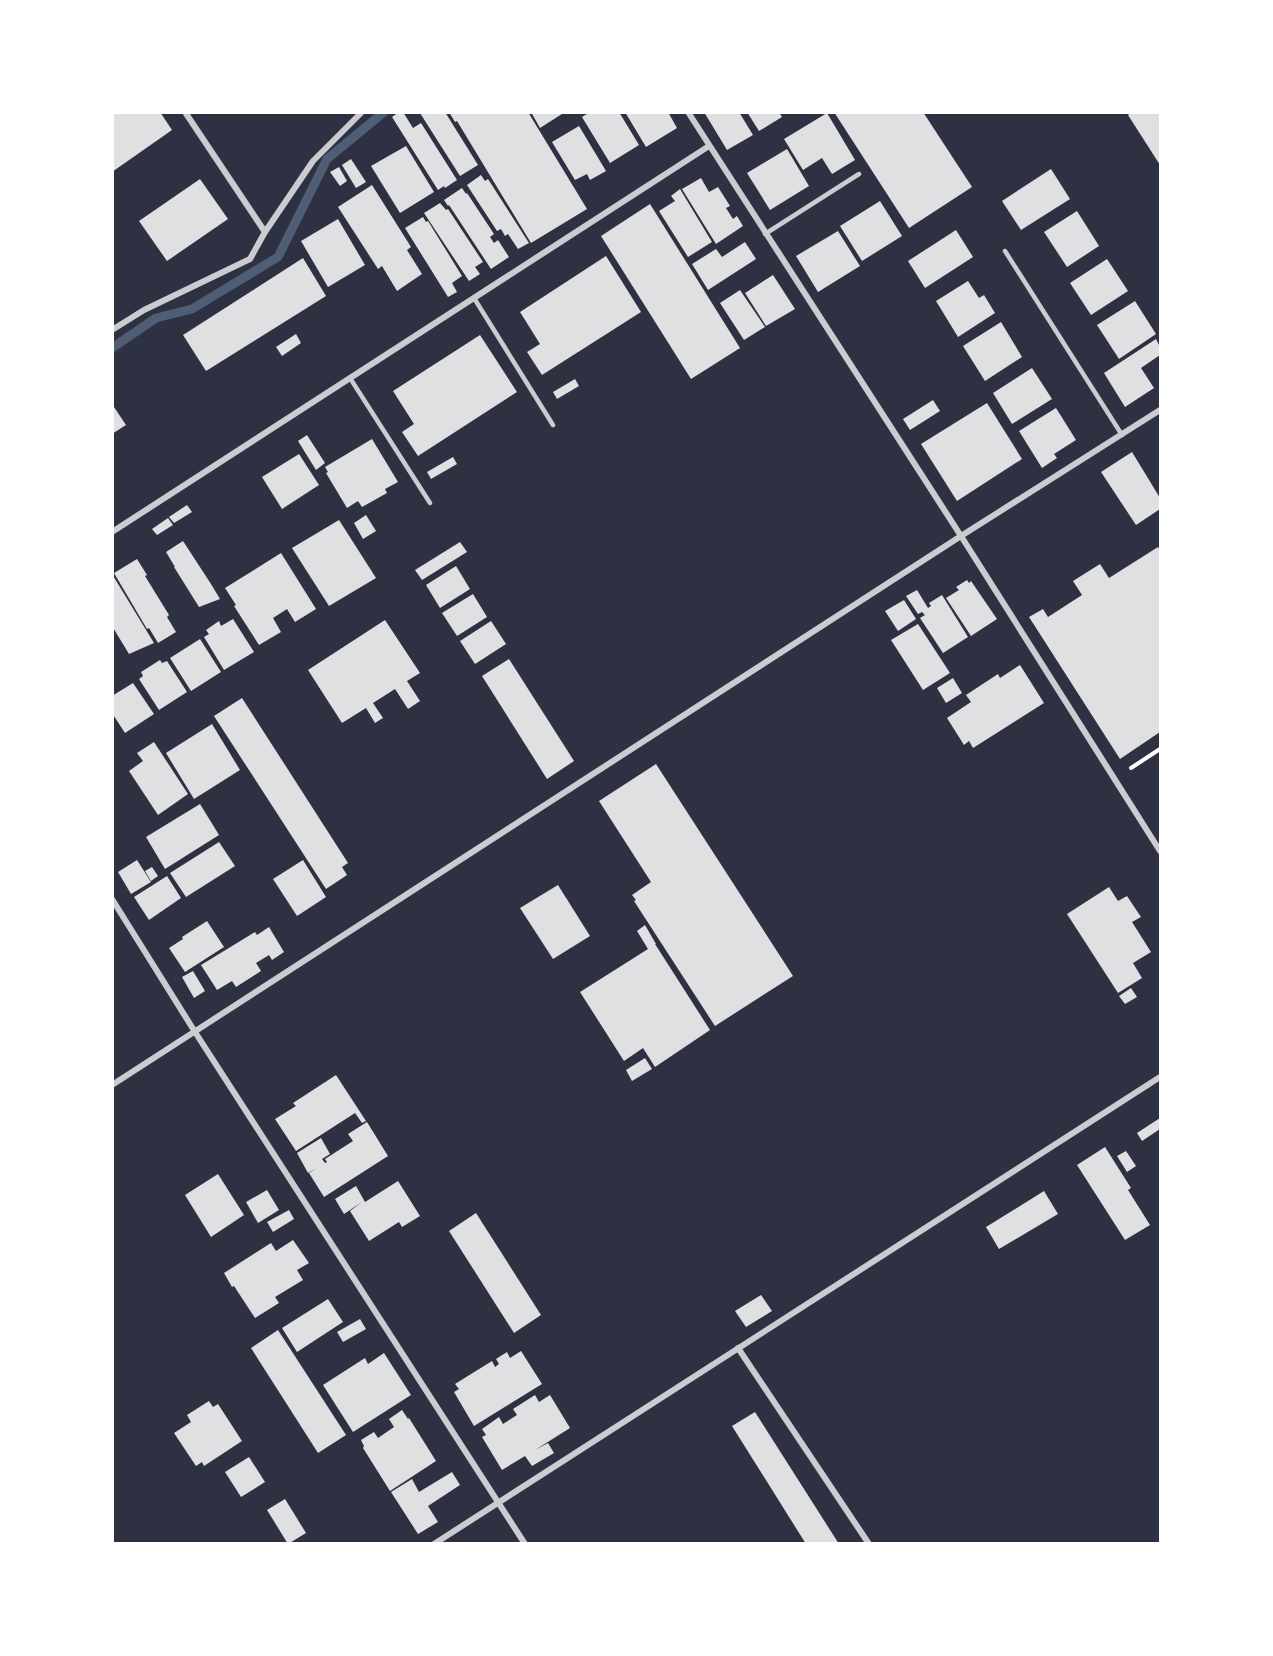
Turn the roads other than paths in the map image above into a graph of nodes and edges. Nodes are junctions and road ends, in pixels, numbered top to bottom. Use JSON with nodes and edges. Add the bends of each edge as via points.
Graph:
{"nodes":[{"id":1,"x":185,"y":112,"type":"edge"},
{"id":2,"x":362,"y":112,"type":"edge"},
{"id":3,"x":688,"y":112,"type":"edge"},
{"id":4,"x":709,"y":146,"type":"junction"},
{"id":5,"x":859,"y":174,"type":"dead end"},
{"id":6,"x":265,"y":232,"type":"junction"},
{"id":7,"x":765,"y":234,"type":"junction"},
{"id":8,"x":1005,"y":251,"type":"dead end"},
{"id":9,"x":474,"y":298,"type":"junction"},
{"id":10,"x":112,"y":330,"type":"edge"},
{"id":11,"x":350,"y":378,"type":"junction"},
{"id":12,"x":1161,"y":410,"type":"edge"},
{"id":13,"x":553,"y":425,"type":"dead end"},
{"id":14,"x":1122,"y":435,"type":"junction"},
{"id":15,"x":430,"y":503,"type":"dead end"},
{"id":16,"x":112,"y":532,"type":"edge"},
{"id":17,"x":961,"y":536,"type":"junction"},
{"id":18,"x":1161,"y":851,"type":"edge"},
{"id":19,"x":112,"y":899,"type":"edge"},
{"id":20,"x":195,"y":1032,"type":"junction"},
{"id":21,"x":1161,"y":1077,"type":"edge"},
{"id":22,"x":112,"y":1085,"type":"edge"},
{"id":23,"x":738,"y":1348,"type":"junction"},
{"id":24,"x":498,"y":1503,"type":"junction"},
{"id":25,"x":434,"y":1544,"type":"edge"},
{"id":26,"x":525,"y":1544,"type":"edge"},
{"id":27,"x":869,"y":1544,"type":"edge"}],
"edges":[{"from":1,"to":6,"type":"street"},
{"from":2,"to":6,"type":"street","via":[[313,161]]},
{"from":3,"to":4,"type":"street"},
{"from":4,"to":7,"type":"street"},
{"from":4,"to":9,"type":"street"},
{"from":5,"to":7,"type":"lane"},
{"from":6,"to":10,"type":"street","via":[[250,259],[144,310]]},
{"from":7,"to":17,"type":"street"},
{"from":8,"to":14,"type":"lane"},
{"from":9,"to":11,"type":"street"},
{"from":9,"to":13,"type":"lane"},
{"from":11,"to":15,"type":"lane"},
{"from":11,"to":16,"type":"street"},
{"from":12,"to":14,"type":"street"},
{"from":14,"to":17,"type":"street"},
{"from":17,"to":18,"type":"street"},
{"from":17,"to":20,"type":"street"},
{"from":19,"to":20,"type":"street"},
{"from":20,"to":22,"type":"street"},
{"from":20,"to":24,"type":"street"},
{"from":21,"to":23,"type":"street"},
{"from":23,"to":24,"type":"street"},
{"from":23,"to":27,"type":"street"},
{"from":24,"to":25,"type":"street"},
{"from":24,"to":26,"type":"street"}]}
